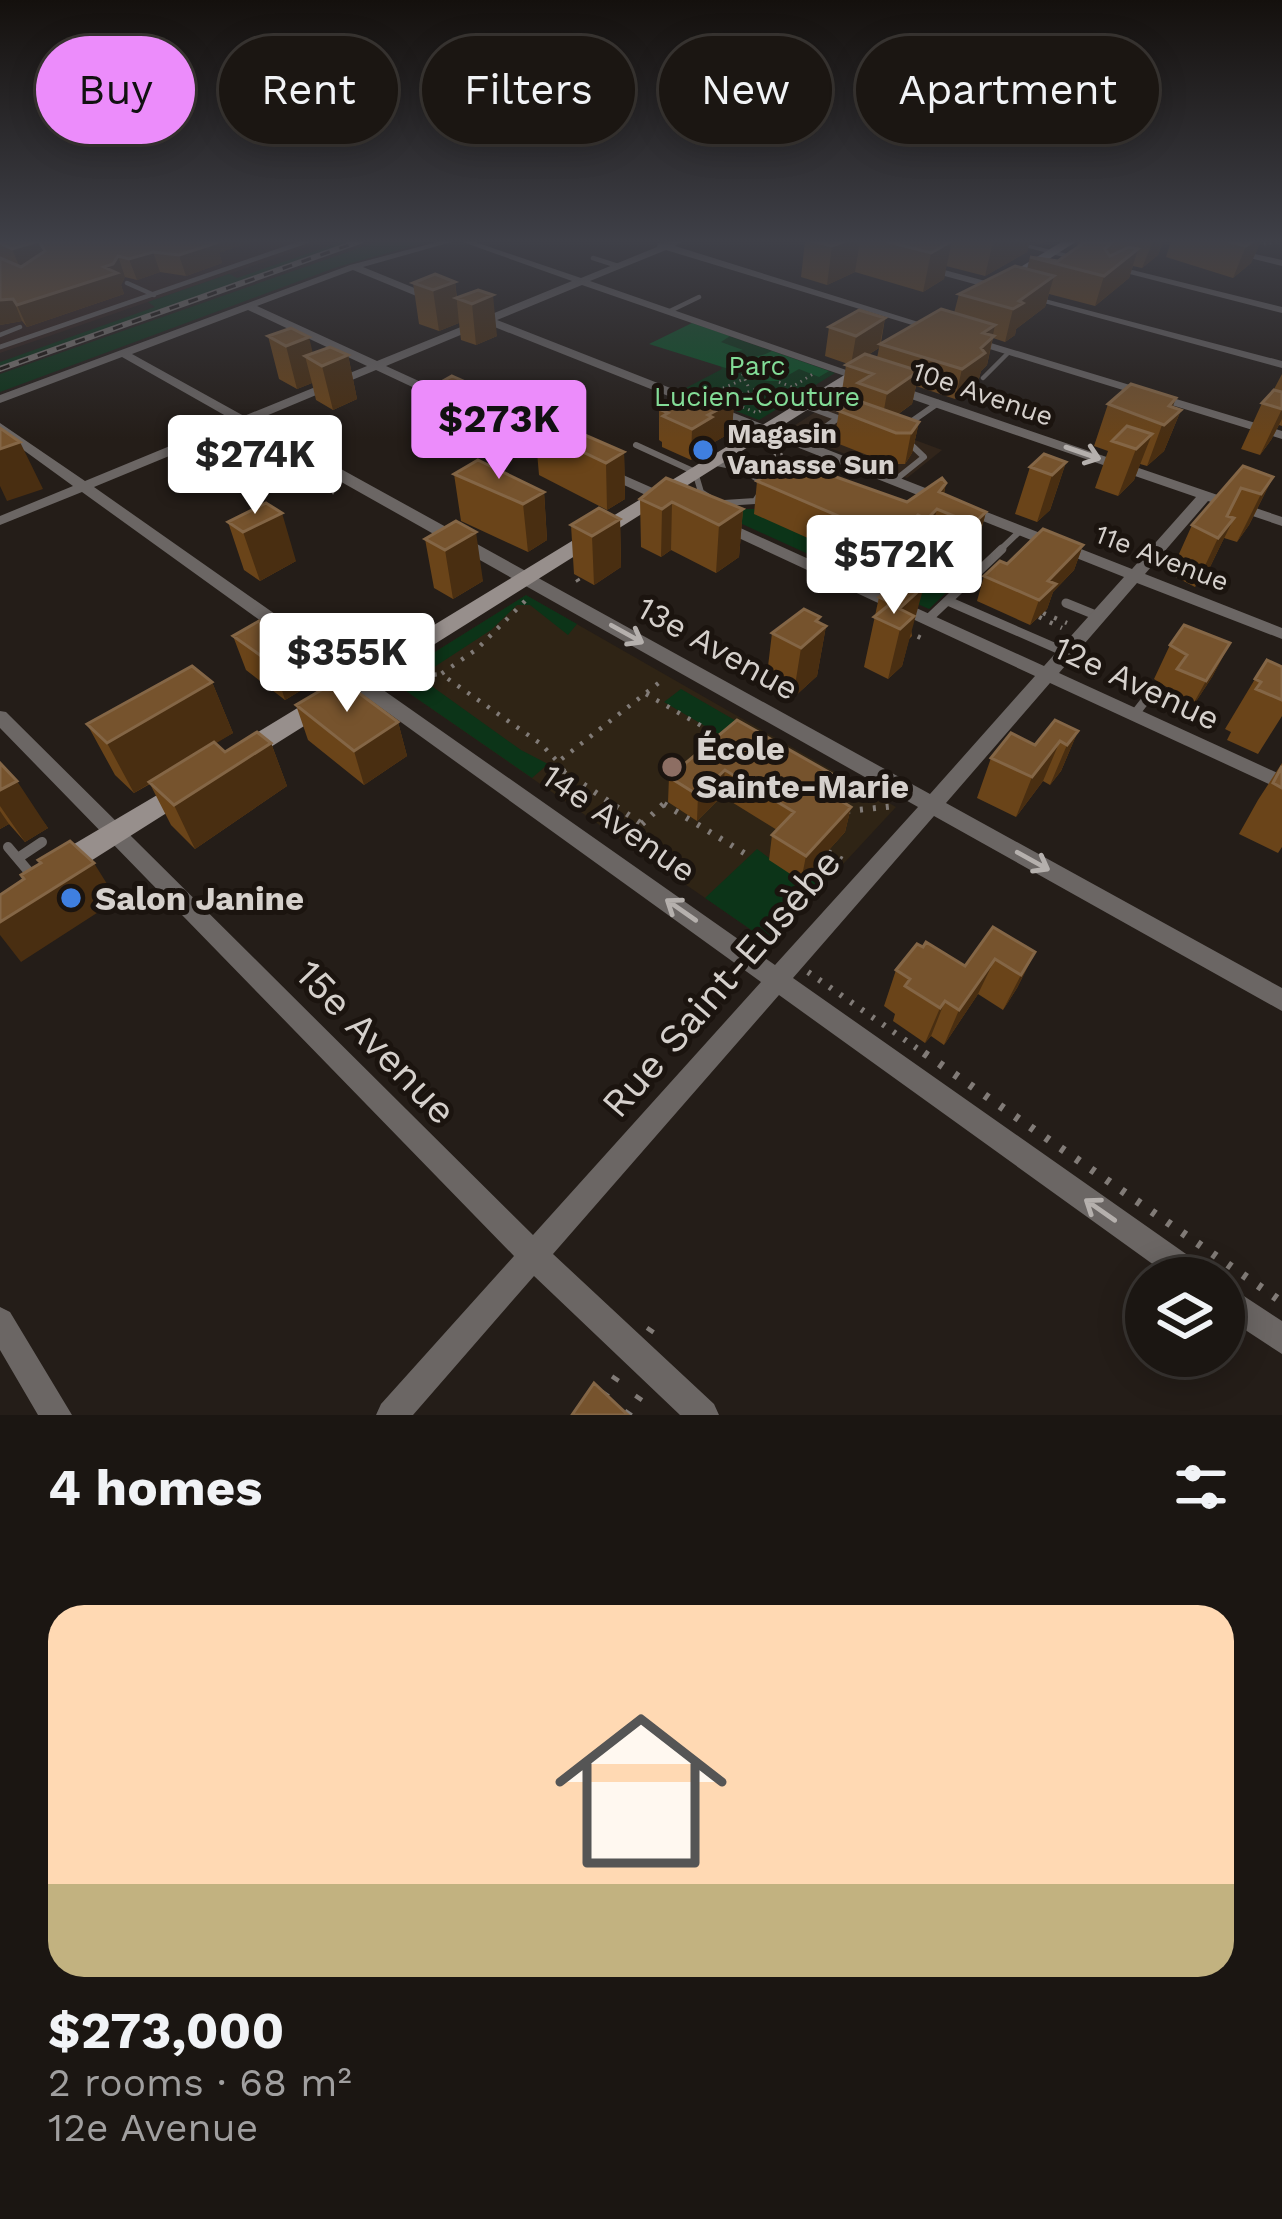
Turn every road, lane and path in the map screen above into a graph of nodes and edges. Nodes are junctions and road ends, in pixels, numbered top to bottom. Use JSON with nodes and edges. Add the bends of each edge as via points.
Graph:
{"nodes":[{"id":1,"x":118,"y":307,"type":"edge"},
{"id":2,"x":245,"y":307,"type":"edge"},
{"id":3,"x":250,"y":307,"type":"edge"},
{"id":4,"x":517,"y":307,"type":"edge"},
{"id":5,"x":659,"y":307,"type":"edge"},
{"id":6,"x":678,"y":307,"type":"edge"},
{"id":7,"x":866,"y":307,"type":"edge"},
{"id":8,"x":1069,"y":307,"type":"edge"},
{"id":9,"x":670,"y":311,"type":"junction"},
{"id":10,"x":465,"y":312,"type":"edge"},
{"id":11,"x":953,"y":313,"type":"edge"},
{"id":12,"x":486,"y":320,"type":"junction"},
{"id":13,"x":20,"y":327,"type":"dead end"},
{"id":14,"x":930,"y":328,"type":"junction"},
{"id":15,"x":0,"y":334,"type":"edge"},
{"id":16,"x":0,"y":347,"type":"edge"},
{"id":17,"x":1009,"y":352,"type":"junction"},
{"id":18,"x":122,"y":353,"type":"junction"},
{"id":19,"x":766,"y":355,"type":"dead end"},
{"id":20,"x":1282,"y":365,"type":"edge"},
{"id":21,"x":377,"y":366,"type":"junction"},
{"id":22,"x":802,"y":370,"type":"dead end"},
{"id":23,"x":853,"y":374,"type":"junction"},
{"id":24,"x":790,"y":376,"type":"dead end"},
{"id":25,"x":740,"y":378,"type":"junction"},
{"id":26,"x":983,"y":378,"type":"edge"},
{"id":27,"x":784,"y":383,"type":"junction"},
{"id":28,"x":760,"y":386,"type":"junction"},
{"id":29,"x":747,"y":387,"type":"junction"},
{"id":30,"x":777,"y":388,"type":"junction"},
{"id":31,"x":707,"y":395,"type":"edge"},
{"id":32,"x":0,"y":399,"type":"edge"},
{"id":33,"x":808,"y":399,"type":"junction"},
{"id":34,"x":717,"y":404,"type":"edge"},
{"id":35,"x":938,"y":404,"type":"junction"},
{"id":36,"x":847,"y":408,"type":"edge"},
{"id":37,"x":838,"y":418,"type":"junction"},
{"id":38,"x":245,"y":420,"type":"junction"},
{"id":39,"x":859,"y":424,"type":"edge"},
{"id":40,"x":0,"y":428,"type":"edge"},
{"id":41,"x":764,"y":430,"type":"junction"},
{"id":42,"x":1282,"y":435,"type":"edge"},
{"id":43,"x":636,"y":445,"type":"dead end"},
{"id":44,"x":801,"y":445,"type":"junction"},
{"id":45,"x":830,"y":456,"type":"junction"},
{"id":46,"x":575,"y":457,"type":"edge"},
{"id":47,"x":786,"y":460,"type":"edge"},
{"id":48,"x":596,"y":467,"type":"edge"},
{"id":49,"x":704,"y":467,"type":"junction"},
{"id":50,"x":803,"y":470,"type":"junction"},
{"id":51,"x":830,"y":480,"type":"edge"},
{"id":52,"x":316,"y":483,"type":"dead end"},
{"id":53,"x":781,"y":484,"type":"edge"},
{"id":54,"x":84,"y":487,"type":"junction"},
{"id":55,"x":901,"y":488,"type":"junction"},
{"id":56,"x":765,"y":490,"type":"junction"},
{"id":57,"x":334,"y":493,"type":"dead end"},
{"id":58,"x":1205,"y":496,"type":"junction"},
{"id":59,"x":667,"y":499,"type":"junction"},
{"id":60,"x":722,"y":503,"type":"junction"},
{"id":61,"x":706,"y":513,"type":"joint"},
{"id":62,"x":0,"y":521,"type":"edge"},
{"id":63,"x":1282,"y":522,"type":"edge"},
{"id":64,"x":1020,"y":531,"type":"junction"},
{"id":65,"x":924,"y":547,"type":"dead end"},
{"id":66,"x":975,"y":553,"type":"dead end"},
{"id":67,"x":1135,"y":576,"type":"junction"},
{"id":68,"x":577,"y":579,"type":"dead end"},
{"id":69,"x":523,"y":587,"type":"junction"},
{"id":70,"x":582,"y":587,"type":"dead end"},
{"id":71,"x":947,"y":601,"type":"junction"},
{"id":72,"x":1066,"y":603,"type":"dead end"},
{"id":73,"x":1041,"y":615,"type":"edge"},
{"id":74,"x":1098,"y":616,"type":"junction"},
{"id":75,"x":927,"y":620,"type":"junction"},
{"id":76,"x":1064,"y":626,"type":"dead end"},
{"id":77,"x":902,"y":631,"type":"edge"},
{"id":78,"x":1282,"y":634,"type":"edge"},
{"id":79,"x":923,"y":639,"type":"dead end"},
{"id":80,"x":1065,"y":652,"type":"junction"},
{"id":81,"x":441,"y":674,"type":"junction"},
{"id":82,"x":1045,"y":674,"type":"junction"},
{"id":83,"x":669,"y":675,"type":"dead end"},
{"id":84,"x":393,"y":677,"type":"dead end"},
{"id":85,"x":358,"y":682,"type":"junction"},
{"id":86,"x":1155,"y":688,"type":"dead end"},
{"id":87,"x":647,"y":696,"type":"junction"},
{"id":88,"x":1134,"y":715,"type":"junction"},
{"id":89,"x":0,"y":717,"type":"edge"},
{"id":90,"x":722,"y":737,"type":"junction"},
{"id":91,"x":729,"y":742,"type":"edge"},
{"id":92,"x":712,"y":747,"type":"edge"},
{"id":93,"x":558,"y":762,"type":"junction"},
{"id":94,"x":1282,"y":783,"type":"edge"},
{"id":95,"x":678,"y":791,"type":"edge"},
{"id":96,"x":664,"y":804,"type":"junction"},
{"id":97,"x":931,"y":804,"type":"junction"},
{"id":98,"x":898,"y":806,"type":"dead end"},
{"id":99,"x":830,"y":813,"type":"edge"},
{"id":100,"x":642,"y":824,"type":"junction"},
{"id":101,"x":114,"y":832,"type":"junction"},
{"id":102,"x":42,"y":842,"type":"dead end"},
{"id":103,"x":621,"y":843,"type":"dead end"},
{"id":104,"x":8,"y":847,"type":"dead end"},
{"id":105,"x":828,"y":852,"type":"edge"},
{"id":106,"x":749,"y":856,"type":"dead end"},
{"id":107,"x":18,"y":858,"type":"junction"},
{"id":108,"x":848,"y":863,"type":"dead end"},
{"id":109,"x":36,"y":881,"type":"junction"},
{"id":110,"x":10,"y":897,"type":"edge"},
{"id":111,"x":115,"y":903,"type":"dead end"},
{"id":112,"x":124,"y":903,"type":"dead end"},
{"id":113,"x":817,"y":977,"type":"dead end"},
{"id":114,"x":776,"y":979,"type":"junction"},
{"id":115,"x":1282,"y":1000,"type":"edge"},
{"id":116,"x":533,"y":1257,"type":"junction"},
{"id":117,"x":1167,"y":1257,"type":"edge"},
{"id":118,"x":1282,"y":1302,"type":"edge"},
{"id":119,"x":1245,"y":1313,"type":"edge"},
{"id":120,"x":0,"y":1322,"type":"edge"},
{"id":121,"x":1282,"y":1340,"type":"edge"},
{"id":122,"x":56,"y":1415,"type":"edge"},
{"id":123,"x":392,"y":1415,"type":"edge"},
{"id":124,"x":704,"y":1415,"type":"edge"}],
"edges":[{"from":1,"to":16,"type":"lane"},
{"from":2,"to":18,"type":"street"},
{"from":3,"to":21,"type":"street"},
{"from":4,"to":12,"type":"street"},
{"from":5,"to":9,"type":"street","name":"10e Avenue"},
{"from":6,"to":9,"type":"lane"},
{"from":7,"to":14,"type":"street"},
{"from":8,"to":20,"type":"street"},
{"from":9,"to":23,"type":"street","name":"10e Avenue"},
{"from":10,"to":12,"type":"street","name":"11e Avenue"},
{"from":11,"to":14,"type":"street"},
{"from":12,"to":21,"type":"street"},
{"from":12,"to":41,"type":"street","name":"11e Avenue"},
{"from":13,"to":15,"type":"lane"},
{"from":14,"to":17,"type":"street"},
{"from":14,"to":23,"type":"street"},
{"from":17,"to":26,"type":"lane"},
{"from":17,"to":42,"type":"street"},
{"from":18,"to":32,"type":"street"},
{"from":18,"to":38,"type":"street","name":"13e Avenue"},
{"from":19,"to":25,"type":"path","via":[[740,368]]},
{"from":21,"to":38,"type":"street"},
{"from":21,"to":46,"type":"street"},
{"from":22,"to":27,"type":"path","via":[[813,374],[792,387]]},
{"from":23,"to":33,"type":"street"},
{"from":23,"to":35,"type":"street","name":"10e Avenue"},
{"from":24,"to":27,"type":"path","via":[[778,382]]},
{"from":25,"to":29,"type":"path"},
{"from":25,"to":31,"type":"path"},
{"from":27,"to":30,"type":"path"},
{"from":28,"to":28,"type":"path","via":[[749,396],[736,404],[757,413],[786,396]]},
{"from":28,"to":29,"type":"path"},
{"from":28,"to":30,"type":"path"},
{"from":29,"to":34,"type":"path"},
{"from":30,"to":33,"type":"path"},
{"from":33,"to":36,"type":"lane"},
{"from":33,"to":37,"type":"lane"},
{"from":33,"to":41,"type":"street"},
{"from":35,"to":55,"type":"lane","via":[[895,433],[924,454]]},
{"from":35,"to":58,"type":"street","name":"10e Avenue","one_way":true},
{"from":37,"to":39,"type":"lane"},
{"from":37,"to":44,"type":"lane"},
{"from":38,"to":54,"type":"street"},
{"from":38,"to":69,"type":"street","name":"13e Avenue"},
{"from":40,"to":54,"type":"street","name":"14e Avenue"},
{"from":41,"to":44,"type":"street","name":"11e Avenue"},
{"from":41,"to":49,"type":"street"},
{"from":43,"to":49,"type":"lane"},
{"from":44,"to":45,"type":"street","name":"11e Avenue"},
{"from":45,"to":50,"type":"lane"},
{"from":45,"to":55,"type":"street","name":"11e Avenue"},
{"from":47,"to":50,"type":"path"},
{"from":48,"to":59,"type":"street"},
{"from":49,"to":56,"type":"lane","via":[[750,472]]},
{"from":49,"to":59,"type":"street"},
{"from":49,"to":60,"type":"lane","via":[[701,492]]},
{"from":50,"to":51,"type":"lane"},
{"from":52,"to":57,"type":"path"},
{"from":53,"to":56,"type":"lane"},
{"from":54,"to":62,"type":"street"},
{"from":54,"to":85,"type":"street","name":"14e Avenue","via":[[278,633]]},
{"from":55,"to":64,"type":"street","name":"11e Avenue"},
{"from":56,"to":60,"type":"lane","via":[[748,503]]},
{"from":58,"to":63,"type":"street","name":"10e Avenue"},
{"from":58,"to":67,"type":"street","name":"Rue Saint-Eusèbe"},
{"from":59,"to":69,"type":"street"},
{"from":60,"to":61,"type":"lane"},
{"from":61,"to":75,"type":"street","name":"12e Avenue"},
{"from":64,"to":67,"type":"street","name":"11e Avenue"},
{"from":64,"to":71,"type":"lane"},
{"from":65,"to":66,"type":"path","via":[[964,564]]},
{"from":67,"to":74,"type":"street","name":"Rue Saint-Eusèbe"},
{"from":67,"to":78,"type":"street","name":"11e Avenue"},
{"from":68,"to":70,"type":"path"},
{"from":69,"to":81,"type":"path","via":[[526,601]]},
{"from":69,"to":85,"type":"street"},
{"from":69,"to":97,"type":"street","name":"13e Avenue","one_way":true},
{"from":71,"to":75,"type":"lane"},
{"from":71,"to":80,"type":"lane"},
{"from":72,"to":74,"type":"lane"},
{"from":73,"to":76,"type":"path"},
{"from":74,"to":80,"type":"street","name":"Rue Saint-Eusèbe"},
{"from":75,"to":82,"type":"street","name":"12e Avenue"},
{"from":77,"to":79,"type":"path"},
{"from":80,"to":82,"type":"street","name":"Rue Saint-Eusèbe"},
{"from":81,"to":84,"type":"path"},
{"from":81,"to":93,"type":"path"},
{"from":82,"to":88,"type":"street","name":"12e Avenue"},
{"from":82,"to":97,"type":"street","name":"Rue Saint-Eusèbe"},
{"from":83,"to":87,"type":"path"},
{"from":85,"to":101,"type":"street"},
{"from":114,"to":85,"type":"street","name":"14e Avenue","one_way":true},
{"from":86,"to":88,"type":"lane"},
{"from":87,"to":90,"type":"path"},
{"from":87,"to":93,"type":"path"},
{"from":88,"to":94,"type":"street","name":"12e Avenue"},
{"from":89,"to":101,"type":"street","name":"15e Avenue"},
{"from":90,"to":91,"type":"path"},
{"from":90,"to":92,"type":"path"},
{"from":93,"to":100,"type":"path"},
{"from":95,"to":96,"type":"path"},
{"from":96,"to":100,"type":"path"},
{"from":96,"to":106,"type":"path"},
{"from":97,"to":114,"type":"street","name":"Rue Saint-Eusèbe"},
{"from":97,"to":115,"type":"street","name":"13e Avenue","one_way":true},
{"from":98,"to":99,"type":"path"},
{"from":100,"to":103,"type":"path"},
{"from":101,"to":109,"type":"street"},
{"from":101,"to":116,"type":"street","name":"15e Avenue"},
{"from":102,"to":107,"type":"lane"},
{"from":104,"to":107,"type":"lane"},
{"from":105,"to":108,"type":"path"},
{"from":107,"to":109,"type":"lane"},
{"from":109,"to":110,"type":"street"},
{"from":111,"to":112,"type":"path"},
{"from":113,"to":118,"type":"path"},
{"from":114,"to":116,"type":"street","name":"Rue Saint-Eusèbe"},
{"from":117,"to":114,"type":"street","name":"14e Avenue","one_way":true},
{"from":116,"to":123,"type":"street","name":"Rue Saint-Eusèbe"},
{"from":116,"to":124,"type":"street","name":"15e Avenue"},
{"from":119,"to":121,"type":"street"},
{"from":120,"to":122,"type":"street"}]}
